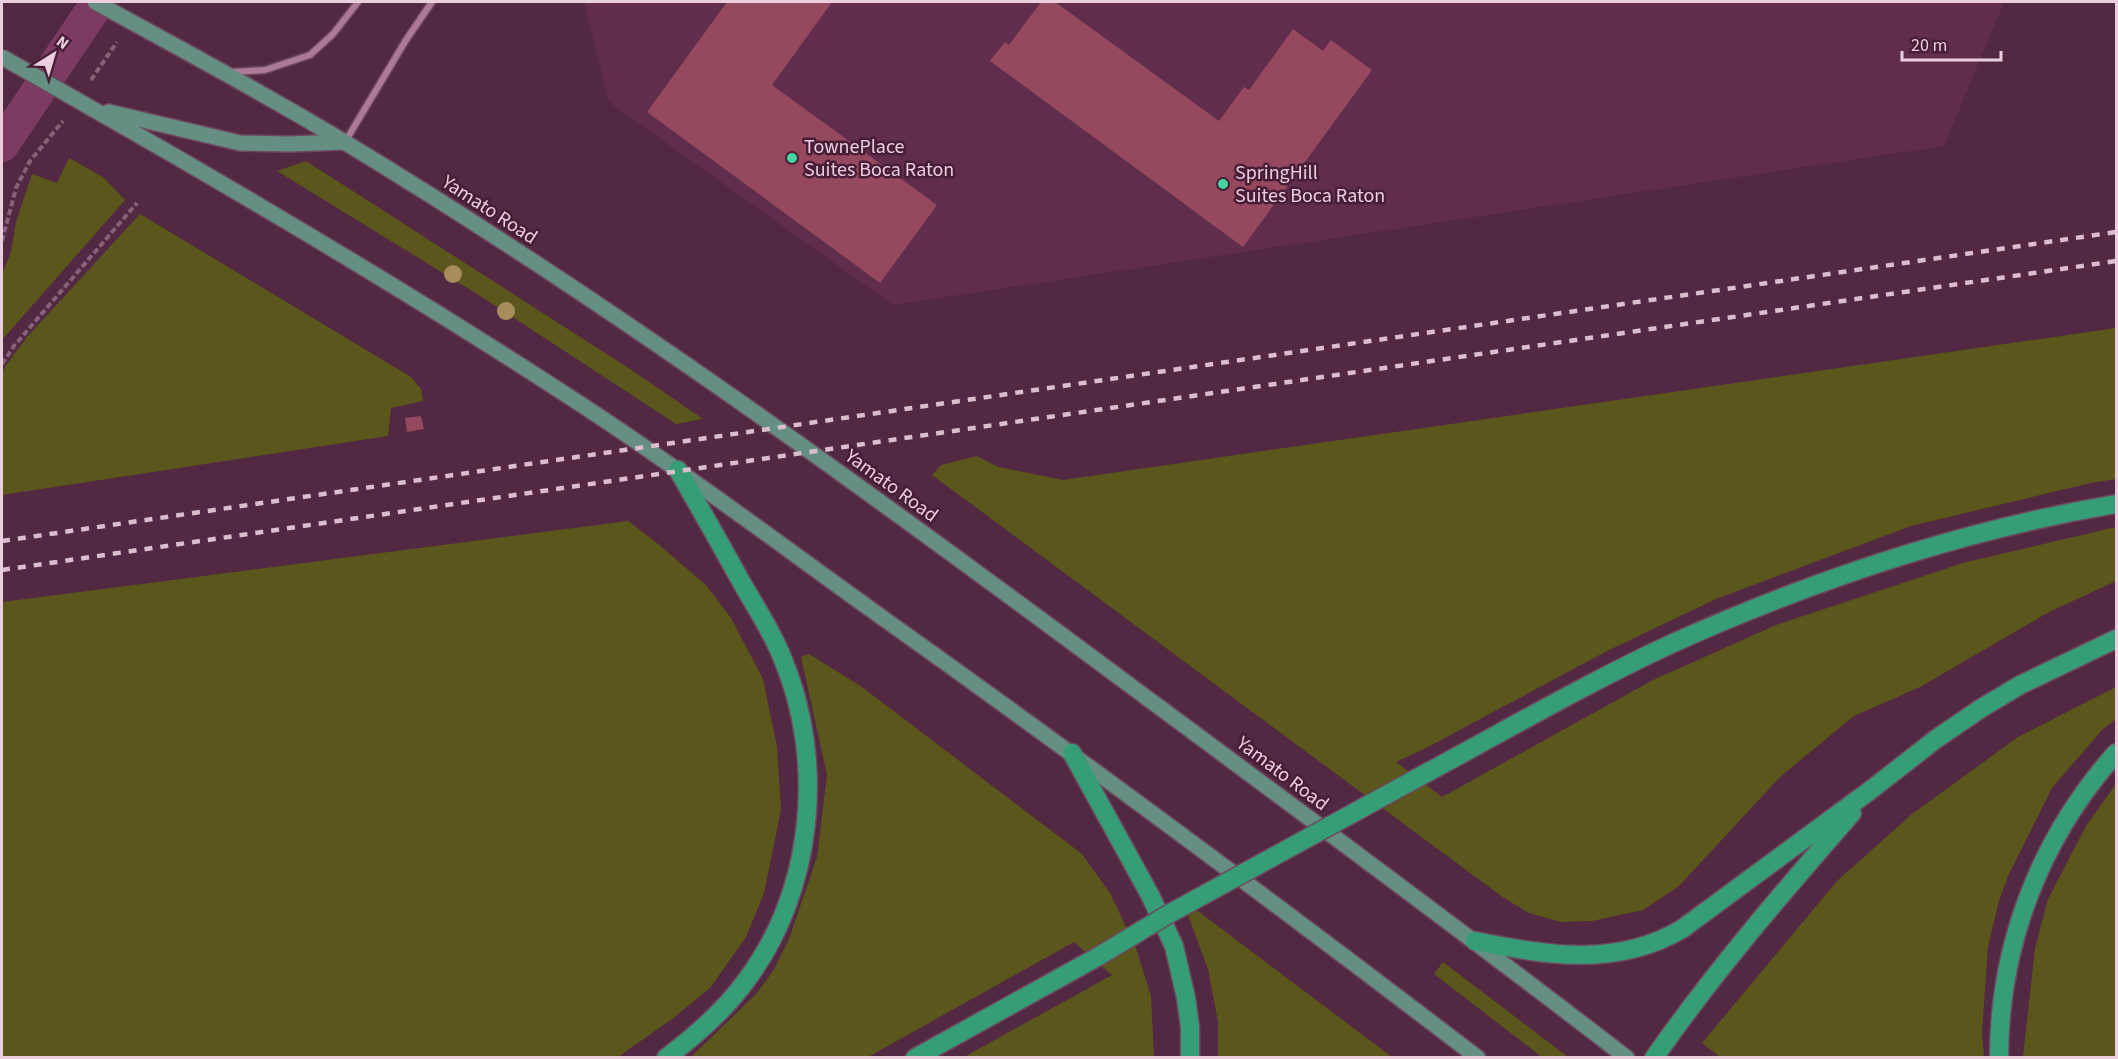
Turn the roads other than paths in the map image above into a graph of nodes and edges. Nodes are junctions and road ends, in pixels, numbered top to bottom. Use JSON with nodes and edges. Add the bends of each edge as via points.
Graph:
{"nodes":[{"id":1,"x":94,"y":2,"type":"edge"},
{"id":2,"x":358,"y":2,"type":"edge"},
{"id":3,"x":432,"y":2,"type":"edge"},
{"id":4,"x":2,"y":57,"type":"edge"},
{"id":5,"x":224,"y":73,"type":"junction"},
{"id":6,"x":91,"y":108,"type":"junction"},
{"id":7,"x":345,"y":142,"type":"junction"},
{"id":8,"x":678,"y":470,"type":"junction"},
{"id":9,"x":2116,"y":504,"type":"edge"},
{"id":10,"x":2116,"y":639,"type":"edge"},
{"id":11,"x":1072,"y":753,"type":"junction"},
{"id":12,"x":2116,"y":753,"type":"edge"},
{"id":13,"x":1872,"y":789,"type":"junction"},
{"id":14,"x":1475,"y":941,"type":"junction"},
{"id":15,"x":666,"y":1058,"type":"edge"},
{"id":16,"x":915,"y":1058,"type":"edge"},
{"id":17,"x":1190,"y":1058,"type":"edge"},
{"id":18,"x":1478,"y":1058,"type":"edge"},
{"id":19,"x":1628,"y":1058,"type":"edge"},
{"id":20,"x":1654,"y":1058,"type":"edge"},
{"id":21,"x":1999,"y":1058,"type":"edge"}],
"edges":[{"from":1,"to":5,"type":"main road","name":"Yamato Road","bridge":true},
{"from":2,"to":5,"type":"street","via":[[310,55],[265,70]]},
{"from":3,"to":7,"type":"street"},
{"from":4,"to":6,"type":"main road","bridge":true},
{"from":5,"to":7,"type":"main road","name":"Yamato Road"},
{"from":6,"to":7,"type":"main road","via":[[240,143]]},
{"from":6,"to":8,"type":"main road","via":[[423,303]]},
{"from":7,"to":14,"type":"main road","name":"Yamato Road","via":[[579,291],[810,451]]},
{"from":8,"to":11,"type":"main road"},
{"from":8,"to":15,"type":"highway","via":[[783,658],[806,750],[809,810],[799,866],[773,938],[729,1002]]},
{"from":9,"to":16,"type":"highway","bridge":true,"via":[[1946,542],[1875,564],[1671,645],[1430,771]]},
{"from":10,"to":13,"type":"highway","via":[[2020,685],[1936,739]]},
{"from":11,"to":17,"type":"highway","via":[[1174,946],[1186,998]]},
{"from":11,"to":18,"type":"main road"},
{"from":12,"to":21,"type":"highway","via":[[2063,823],[2029,894],[2006,976]]},
{"from":13,"to":14,"type":"highway","via":[[1661,941],[1625,952],[1568,956]]},
{"from":13,"to":20,"type":"highway","via":[[1771,906]]},
{"from":14,"to":19,"type":"main road","name":"Yamato Road"}]}
